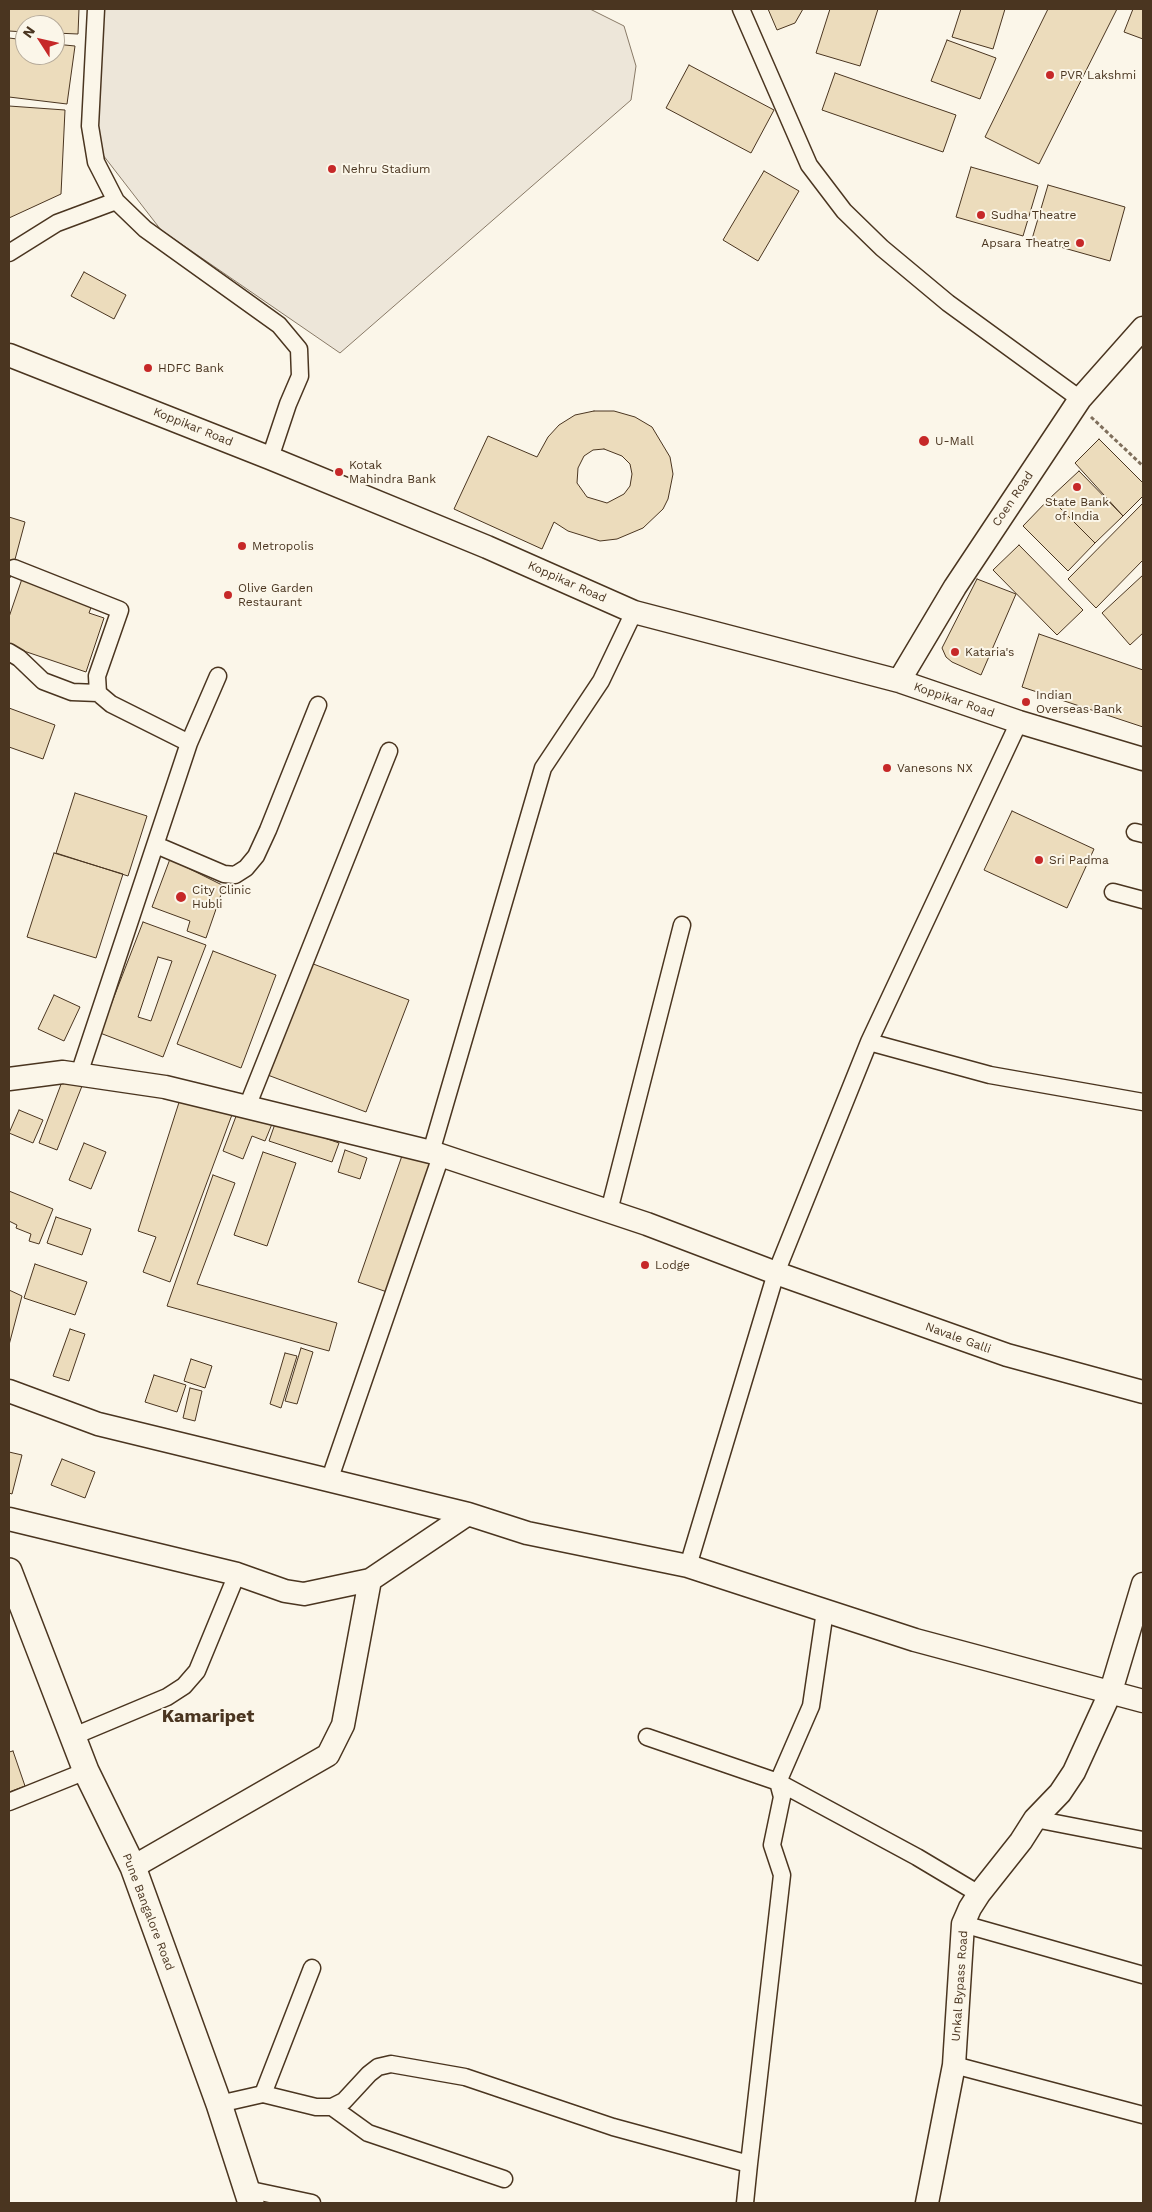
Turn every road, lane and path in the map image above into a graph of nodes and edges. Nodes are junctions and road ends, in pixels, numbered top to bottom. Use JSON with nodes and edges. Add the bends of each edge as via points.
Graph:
{"nodes":[{"id":1,"x":96,"y":9,"type":"edge"},
{"id":2,"x":741,"y":9,"type":"edge"},
{"id":3,"x":116,"y":202,"type":"junction"},
{"id":4,"x":9,"y":254,"type":"edge"},
{"id":5,"x":1143,"y":328,"type":"edge"},
{"id":6,"x":9,"y":355,"type":"edge"},
{"id":7,"x":1079,"y":402,"type":"junction"},
{"id":8,"x":270,"y":458,"type":"junction"},
{"id":9,"x":1143,"y":466,"type":"edge"},
{"id":10,"x":14,"y":568,"type":"dead end"},
{"id":11,"x":634,"y":612,"type":"junction"},
{"id":12,"x":9,"y":652,"type":"edge"},
{"id":13,"x":218,"y":676,"type":"dead end"},
{"id":14,"x":899,"y":682,"type":"junction"},
{"id":15,"x":98,"y":693,"type":"junction"},
{"id":16,"x":318,"y":705,"type":"dead end"},
{"id":17,"x":1019,"y":722,"type":"junction"},
{"id":18,"x":189,"y":743,"type":"junction"},
{"id":19,"x":389,"y":751,"type":"dead end"},
{"id":20,"x":1143,"y":759,"type":"edge"},
{"id":21,"x":156,"y":845,"type":"junction"},
{"id":22,"x":1113,"y":892,"type":"dead end"},
{"id":23,"x":1143,"y":900,"type":"edge"},
{"id":24,"x":682,"y":925,"type":"dead end"},
{"id":25,"x":869,"y":1042,"type":"junction"},
{"id":26,"x":80,"y":1074,"type":"junction"},
{"id":27,"x":10,"y":1084,"type":"edge"},
{"id":28,"x":1143,"y":1102,"type":"edge"},
{"id":29,"x":247,"y":1107,"type":"junction"},
{"id":30,"x":436,"y":1154,"type":"junction"},
{"id":31,"x":609,"y":1211,"type":"junction"},
{"id":32,"x":776,"y":1273,"type":"junction"},
{"id":33,"x":9,"y":1391,"type":"edge"},
{"id":34,"x":1143,"y":1392,"type":"edge"},
{"id":35,"x":329,"y":1480,"type":"junction"},
{"id":36,"x":468,"y":1514,"type":"junction"},
{"id":37,"x":9,"y":1519,"type":"edge"},
{"id":38,"x":688,"y":1566,"type":"junction"},
{"id":39,"x":9,"y":1571,"type":"edge"},
{"id":40,"x":237,"y":1574,"type":"junction"},
{"id":41,"x":370,"y":1580,"type":"junction"},
{"id":42,"x":1143,"y":1584,"type":"edge"},
{"id":43,"x":826,"y":1611,"type":"junction"},
{"id":44,"x":1111,"y":1691,"type":"junction"},
{"id":45,"x":1143,"y":1701,"type":"edge"},
{"id":46,"x":74,"y":1736,"type":"junction"},
{"id":47,"x":646,"y":1736,"type":"dead end"},
{"id":48,"x":86,"y":1771,"type":"junction"},
{"id":49,"x":778,"y":1782,"type":"junction"},
{"id":50,"x":9,"y":1802,"type":"edge"},
{"id":51,"x":1034,"y":1819,"type":"junction"},
{"id":52,"x":1143,"y":1840,"type":"edge"},
{"id":53,"x":133,"y":1867,"type":"junction"},
{"id":54,"x":979,"y":1894,"type":"junction"},
{"id":55,"x":963,"y":1924,"type":"junction"},
{"id":56,"x":312,"y":1968,"type":"dead end"},
{"id":57,"x":1143,"y":1975,"type":"edge"},
{"id":58,"x":954,"y":2066,"type":"junction"},
{"id":59,"x":262,"y":2094,"type":"junction"},
{"id":60,"x":220,"y":2104,"type":"junction"},
{"id":61,"x":332,"y":2107,"type":"junction"},
{"id":62,"x":1143,"y":2115,"type":"edge"},
{"id":63,"x":749,"y":2164,"type":"junction"},
{"id":64,"x":504,"y":2180,"type":"dead end"},
{"id":65,"x":249,"y":2196,"type":"edge"},
{"id":66,"x":312,"y":2203,"type":"edge"},
{"id":67,"x":745,"y":2203,"type":"edge"},
{"id":68,"x":928,"y":2203,"type":"edge"}],
"edges":[{"from":1,"to":3,"type":"street","via":[[90,126],[96,162]]},
{"from":2,"to":7,"type":"street","via":[[809,165],[844,211],[948,304]]},
{"from":3,"to":4,"type":"street","via":[[57,222]]},
{"from":3,"to":8,"type":"street","via":[[144,229],[279,325],[299,349],[300,376]]},
{"from":5,"to":7,"type":"street","name":"Coen Road"},
{"from":6,"to":8,"type":"street","name":"Koppikar Road"},
{"from":7,"to":9,"type":"path"},
{"from":7,"to":14,"type":"street","name":"Coen Road","via":[[955,587]]},
{"from":8,"to":11,"type":"street","name":"Koppikar Road","via":[[487,547]]},
{"from":10,"to":15,"type":"street","via":[[120,610],[97,676]]},
{"from":11,"to":14,"type":"street","name":"Koppikar Road"},
{"from":11,"to":30,"type":"street","via":[[601,682],[543,768]]},
{"from":12,"to":15,"type":"street","via":[[43,681],[72,692]]},
{"from":13,"to":18,"type":"street"},
{"from":14,"to":17,"type":"street","name":"Koppikar Road"},
{"from":15,"to":18,"type":"street","via":[[111,704]]},
{"from":16,"to":21,"type":"street","via":[[268,830],[256,856],[246,868],[235,875],[224,874]]},
{"from":17,"to":20,"type":"street","name":"Koppikar Road"},
{"from":17,"to":25,"type":"street"},
{"from":18,"to":21,"type":"street"},
{"from":19,"to":29,"type":"street"},
{"from":21,"to":26,"type":"street"},
{"from":22,"to":23,"type":"street"},
{"from":24,"to":31,"type":"street"},
{"from":25,"to":28,"type":"street","via":[[990,1075]]},
{"from":25,"to":32,"type":"street"},
{"from":26,"to":27,"type":"street","name":"Navale Galli","via":[[63,1072]]},
{"from":26,"to":29,"type":"street","name":"Navale Galli","via":[[165,1087]]},
{"from":29,"to":30,"type":"street","name":"Navale Galli"},
{"from":30,"to":31,"type":"street","name":"Navale Galli"},
{"from":30,"to":35,"type":"street"},
{"from":31,"to":32,"type":"street","name":"Navale Galli"},
{"from":32,"to":34,"type":"street","name":"Navale Galli","via":[[1006,1355]]},
{"from":32,"to":38,"type":"street"},
{"from":33,"to":35,"type":"street","via":[[98,1424]]},
{"from":35,"to":36,"type":"street"},
{"from":36,"to":38,"type":"street","via":[[527,1532]]},
{"from":36,"to":41,"type":"street"},
{"from":37,"to":40,"type":"street"},
{"from":38,"to":43,"type":"street"},
{"from":39,"to":46,"type":"main road","name":"Pune Bangalore Road"},
{"from":40,"to":41,"type":"street","via":[[285,1591],[304,1594]]},
{"from":40,"to":46,"type":"street","via":[[197,1671],[184,1686],[167,1697]]},
{"from":41,"to":53,"type":"street","via":[[343,1726],[328,1755]]},
{"from":42,"to":44,"type":"street","name":"Unkal Bypass Road"},
{"from":43,"to":44,"type":"street","via":[[915,1640]]},
{"from":43,"to":49,"type":"street","via":[[811,1706]]},
{"from":44,"to":45,"type":"street"},
{"from":44,"to":51,"type":"street","name":"Unkal Bypass Road","via":[[1074,1772],[1060,1793]]},
{"from":46,"to":48,"type":"main road","name":"Pune Bangalore Road"},
{"from":47,"to":49,"type":"street"},
{"from":48,"to":50,"type":"street"},
{"from":48,"to":53,"type":"main road","name":"Pune Bangalore Road"},
{"from":49,"to":54,"type":"street"},
{"from":49,"to":63,"type":"street","via":[[782,1797],[772,1845],[782,1875]]},
{"from":51,"to":52,"type":"street"},
{"from":51,"to":54,"type":"street","name":"Unkal Bypass Road","via":[[1021,1842]]},
{"from":53,"to":60,"type":"main road","name":"Pune Bangalore Road"},
{"from":54,"to":55,"type":"street","name":"Unkal Bypass Road"},
{"from":55,"to":57,"type":"street"},
{"from":55,"to":58,"type":"street","name":"Unkal Bypass Road"},
{"from":56,"to":59,"type":"street"},
{"from":58,"to":62,"type":"street"},
{"from":58,"to":68,"type":"street","name":"Unkal Bypass Road"},
{"from":59,"to":60,"type":"street"},
{"from":59,"to":61,"type":"street","via":[[316,2107]]},
{"from":60,"to":65,"type":"main road","name":"Pune Bangalore Road"},
{"from":61,"to":63,"type":"street","via":[[344,2101],[374,2070],[391,2064],[465,2077],[613,2127]]},
{"from":61,"to":64,"type":"street","via":[[368,2133]]},
{"from":63,"to":67,"type":"street"},
{"from":65,"to":66,"type":"street"}]}
